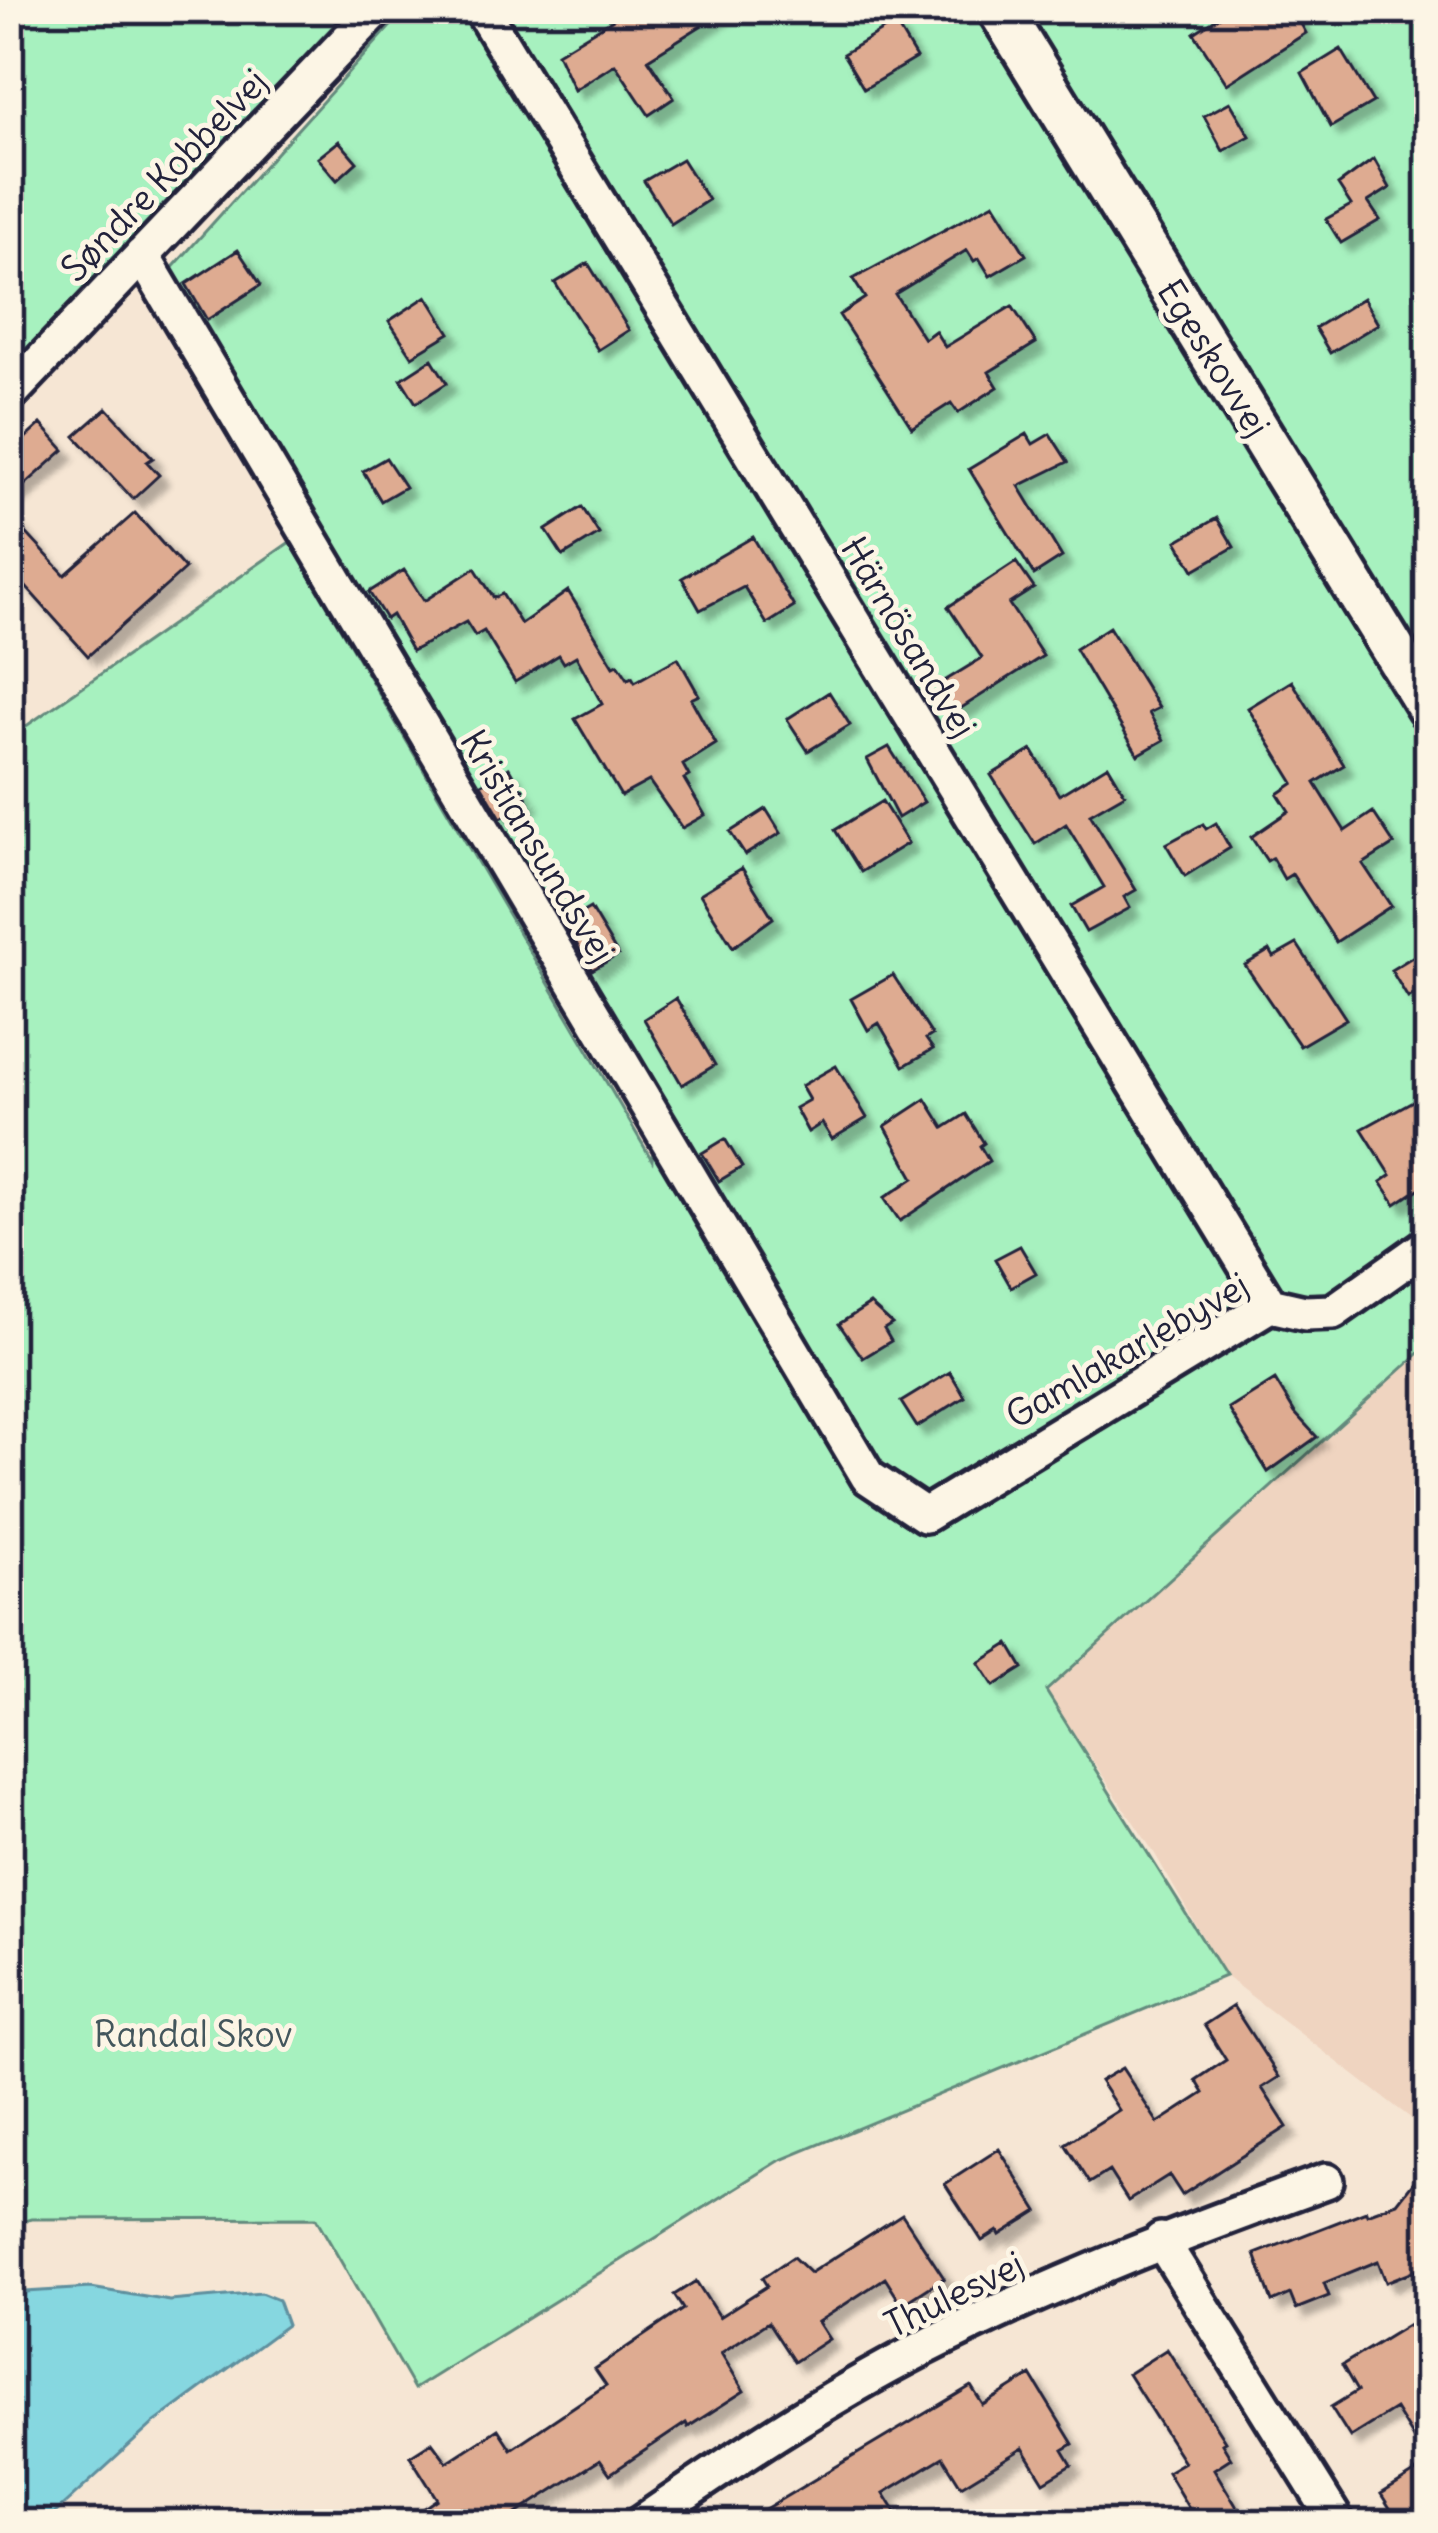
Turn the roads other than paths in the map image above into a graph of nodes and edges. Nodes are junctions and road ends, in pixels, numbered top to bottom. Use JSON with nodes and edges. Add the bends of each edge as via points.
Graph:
{"nodes":[{"id":1,"x":376,"y":9,"type":"edge"},
{"id":2,"x":481,"y":9,"type":"edge"},
{"id":3,"x":999,"y":9,"type":"edge"},
{"id":4,"x":142,"y":255,"type":"junction"},
{"id":5,"x":9,"y":395,"type":"edge"},
{"id":6,"x":1429,"y":708,"type":"edge"},
{"id":7,"x":1429,"y":1244,"type":"edge"},
{"id":8,"x":1270,"y":1305,"type":"junction"},
{"id":9,"x":868,"y":1477,"type":"joint"},
{"id":10,"x":1326,"y":2181,"type":"dead end"},
{"id":11,"x":1161,"y":2240,"type":"junction"},
{"id":12,"x":640,"y":2524,"type":"edge"},
{"id":13,"x":1338,"y":2524,"type":"edge"}],
"edges":[{"from":1,"to":4,"type":"street","name":"Søndre Kobbelvej"},
{"from":2,"to":8,"type":"street","name":"Härnösandvej"},
{"from":3,"to":6,"type":"street","name":"Egeskovvej"},
{"from":4,"to":5,"type":"street","name":"Søndre Kobbelvej"},
{"from":4,"to":9,"type":"street","name":"Kristiansundsvej"},
{"from":7,"to":8,"type":"street","name":"Gamlakarlebyvej","via":[[1333,1312]]},
{"from":8,"to":9,"type":"street","name":"Gamlakarlebyvej","via":[[925,1515]]},
{"from":10,"to":11,"type":"street","name":"Thulesvej"},
{"from":11,"to":12,"type":"street","name":"Thulesvej","via":[[920,2351]]},
{"from":11,"to":13,"type":"street"}]}
